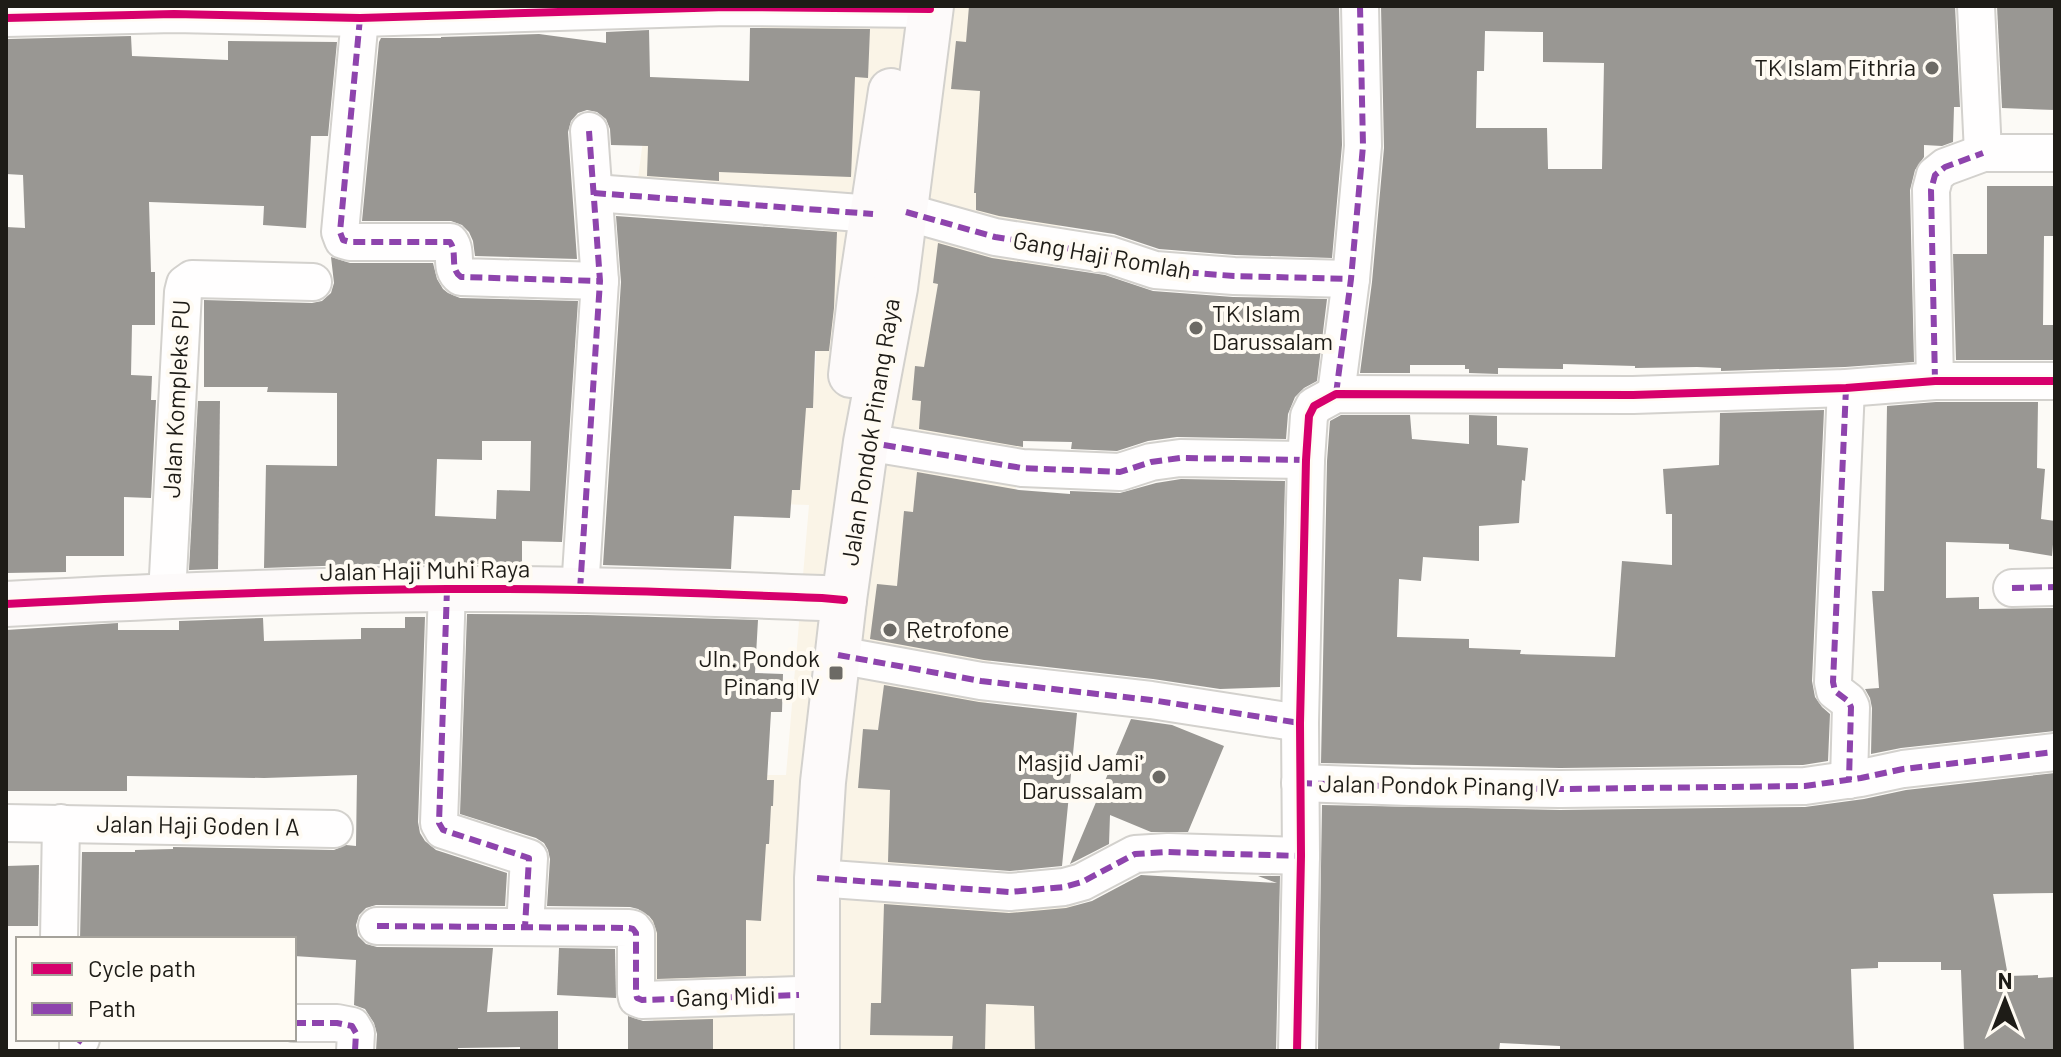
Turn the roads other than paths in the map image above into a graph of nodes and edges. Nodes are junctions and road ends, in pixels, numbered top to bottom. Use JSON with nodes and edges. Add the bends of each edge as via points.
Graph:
{"nodes":[{"id":1,"x":1360,"y":6,"type":"edge"},
{"id":2,"x":1976,"y":6,"type":"edge"},
{"id":3,"x":917,"y":7,"type":"edge"},
{"id":4,"x":6,"y":18,"type":"edge"},
{"id":5,"x":360,"y":18,"type":"junction"},
{"id":6,"x":589,"y":131,"type":"dead end"},
{"id":7,"x":1983,"y":153,"type":"junction"},
{"id":8,"x":2055,"y":153,"type":"edge"},
{"id":9,"x":594,"y":193,"type":"junction"},
{"id":10,"x":889,"y":213,"type":"junction"},
{"id":11,"x":1351,"y":279,"type":"junction"},
{"id":12,"x":600,"y":281,"type":"junction"},
{"id":13,"x":313,"y":282,"type":"dead end"},
{"id":14,"x":872,"y":328,"type":"junction"},
{"id":15,"x":1935,"y":381,"type":"junction"},
{"id":16,"x":2055,"y":381,"type":"edge"},
{"id":17,"x":1846,"y":388,"type":"junction"},
{"id":18,"x":1336,"y":394,"type":"junction"},
{"id":19,"x":866,"y":442,"type":"junction"},
{"id":20,"x":1306,"y":460,"type":"junction"},
{"id":21,"x":2055,"y":587,"type":"edge"},
{"id":22,"x":2012,"y":588,"type":"dead end"},
{"id":23,"x":447,"y":589,"type":"junction"},
{"id":24,"x":580,"y":590,"type":"junction"},
{"id":25,"x":167,"y":595,"type":"junction"},
{"id":26,"x":833,"y":599,"type":"junction"},
{"id":27,"x":6,"y":604,"type":"edge"},
{"id":28,"x":838,"y":655,"type":"junction"},
{"id":29,"x":1300,"y":723,"type":"junction"},
{"id":30,"x":2055,"y":752,"type":"edge"},
{"id":31,"x":1849,"y":780,"type":"junction"},
{"id":32,"x":1300,"y":783,"type":"junction"},
{"id":33,"x":6,"y":823,"type":"edge"},
{"id":34,"x":61,"y":823,"type":"junction"},
{"id":35,"x":334,"y":829,"type":"dead end"},
{"id":36,"x":1301,"y":856,"type":"junction"},
{"id":37,"x":817,"y":878,"type":"junction"},
{"id":38,"x":377,"y":926,"type":"dead end"},
{"id":39,"x":525,"y":927,"type":"junction"},
{"id":40,"x":59,"y":937,"type":"edge"},
{"id":41,"x":799,"y":995,"type":"junction"},
{"id":42,"x":296,"y":1023,"type":"edge"},
{"id":43,"x":355,"y":1051,"type":"edge"},
{"id":44,"x":797,"y":1051,"type":"edge"},
{"id":45,"x":817,"y":1051,"type":"edge"},
{"id":46,"x":1297,"y":1051,"type":"edge"}],
"edges":[{"from":1,"to":11,"type":"street","via":[[1363,146]]},
{"from":2,"to":7,"type":"street"},
{"from":3,"to":5,"type":"street"},
{"from":3,"to":10,"type":"main road","name":"Jalan Pondok Pinang Raya"},
{"from":4,"to":5,"type":"street"},
{"from":5,"to":12,"type":"street","via":[[343,240],[450,242],[461,277]]},
{"from":6,"to":9,"type":"street"},
{"from":7,"to":8,"type":"street"},
{"from":7,"to":15,"type":"street","via":[[1945,167],[1935,175],[1931,190]]},
{"from":9,"to":10,"type":"street","name":"Gang Haji Romlah"},
{"from":9,"to":12,"type":"street"},
{"from":10,"to":11,"type":"street","name":"Gang Haji Romlah","via":[[1110,255],[1155,270]]},
{"from":10,"to":14,"type":"main road","name":"Jalan Pondok Pinang Raya"},
{"from":11,"to":18,"type":"street"},
{"from":12,"to":24,"type":"street"},
{"from":13,"to":25,"type":"street","name":"Jalan Kompleks PU","via":[[192,279],[185,284]]},
{"from":14,"to":19,"type":"main road","name":"Jalan Pondok Pinang Raya"},
{"from":14,"to":26,"type":"main road","name":"Jalan Pondok Pinang Raya"},
{"from":15,"to":16,"type":"street"},
{"from":15,"to":17,"type":"street"},
{"from":17,"to":18,"type":"street","via":[[1633,395]]},
{"from":17,"to":31,"type":"street","via":[[1833,682],[1851,707]]},
{"from":18,"to":20,"type":"street","name":"Jalan Pondok Pinang IV","via":[[1314,406],[1309,416]]},
{"from":19,"to":20,"type":"street","via":[[1022,468],[1120,472],[1180,458]]},
{"from":19,"to":26,"type":"main road","name":"Jalan Pondok Pinang Raya"},
{"from":20,"to":29,"type":"street","name":"Jalan Pondok Pinang IV"},
{"from":21,"to":22,"type":"street"},
{"from":23,"to":24,"type":"main road","name":"Jalan Haji Muhi Raya"},
{"from":23,"to":25,"type":"main road","name":"Jalan Haji Muhi Raya"},
{"from":23,"to":39,"type":"street","via":[[439,823],[443,830],[529,858]]},
{"from":24,"to":26,"type":"main road","name":"Jalan Haji Muhi Raya"},
{"from":25,"to":27,"type":"main road","name":"Jalan Haji Muhi Raya"},
{"from":26,"to":28,"type":"main road","name":"Jalan Pondok Pinang Raya"},
{"from":26,"to":41,"type":"main road","name":"Jalan Pondok Pinang Raya","via":[[802,857]]},
{"from":28,"to":29,"type":"street","via":[[981,681]]},
{"from":28,"to":37,"type":"main road","name":"Jalan Pondok Pinang Raya"},
{"from":29,"to":32,"type":"street","name":"Jalan Pondok Pinang IV"},
{"from":30,"to":31,"type":"street","name":"Jalan Pondok Pinang IV"},
{"from":31,"to":32,"type":"street","name":"Jalan Pondok Pinang IV","via":[[1805,786],[1560,789]]},
{"from":32,"to":36,"type":"street"},
{"from":33,"to":34,"type":"street","name":"Jalan Haji Goden I A"},
{"from":34,"to":35,"type":"street","name":"Jalan Haji Goden I A"},
{"from":34,"to":40,"type":"street","name":"Jalan Haji Goden I A"},
{"from":36,"to":37,"type":"street","via":[[1135,854],[1082,882],[1010,892]]},
{"from":36,"to":46,"type":"street"},
{"from":37,"to":45,"type":"main road","name":"Jalan Pondok Pinang Raya"},
{"from":38,"to":39,"type":"street"},
{"from":39,"to":41,"type":"street","name":"Gang Midi","via":[[633,929],[636,993],[642,1000]]},
{"from":41,"to":44,"type":"main road","name":"Jalan Pondok Pinang Raya"},
{"from":42,"to":43,"type":"street","via":[[352,1026]]}]}
